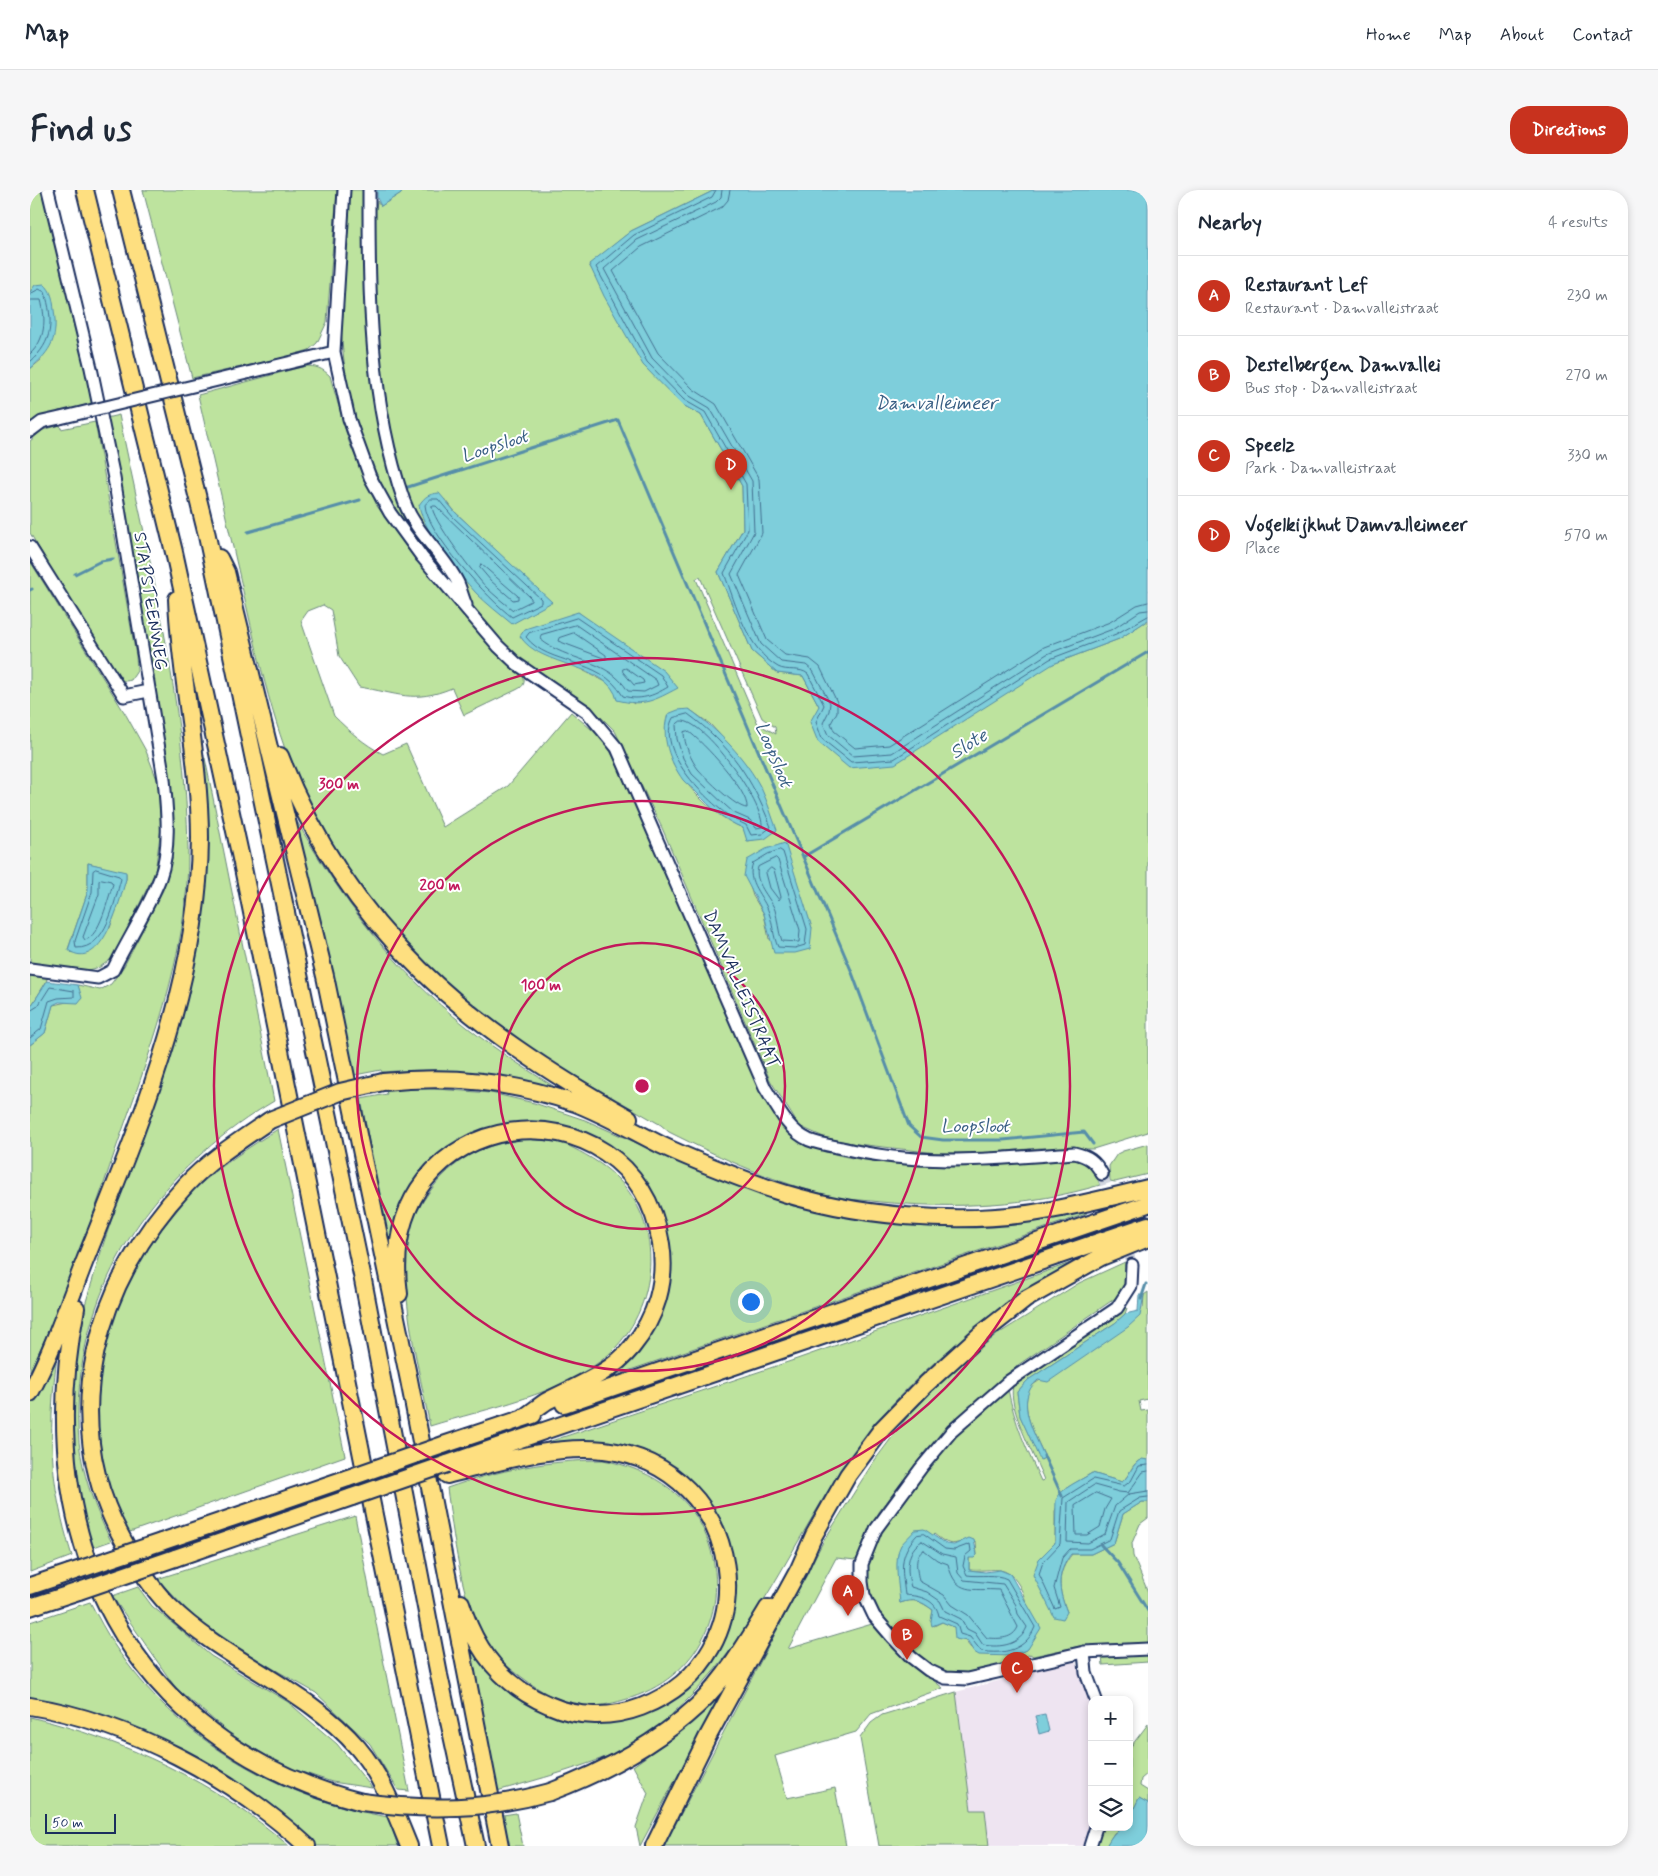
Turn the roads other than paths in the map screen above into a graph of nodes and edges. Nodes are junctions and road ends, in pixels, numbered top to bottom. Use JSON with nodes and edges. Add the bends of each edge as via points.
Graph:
{"nodes":[{"id":1,"x":48,"y":190,"type":"edge"},
{"id":2,"x":85,"y":190,"type":"edge"},
{"id":3,"x":120,"y":190,"type":"edge"},
{"id":4,"x":344,"y":190,"type":"edge"},
{"id":5,"x":369,"y":190,"type":"edge"},
{"id":6,"x":334,"y":352,"type":"junction"},
{"id":7,"x":30,"y":431,"type":"edge"},
{"id":8,"x":206,"y":531,"type":"junction"},
{"id":9,"x":30,"y":547,"type":"edge"},
{"id":10,"x":174,"y":552,"type":"junction"},
{"id":11,"x":468,"y":612,"type":"junction"},
{"id":12,"x":239,"y":632,"type":"junction"},
{"id":13,"x":148,"y":691,"type":"junction"},
{"id":14,"x":30,"y":969,"type":"edge"},
{"id":15,"x":705,"y":1162,"type":"junction"},
{"id":16,"x":1102,"y":1174,"type":"tunnel mouth"},
{"id":17,"x":1148,"y":1188,"type":"edge"},
{"id":18,"x":1148,"y":1204,"type":"edge"},
{"id":19,"x":1148,"y":1224,"type":"edge"},
{"id":20,"x":95,"y":1238,"type":"junction"},
{"id":21,"x":1148,"y":1238,"type":"edge"},
{"id":22,"x":1132,"y":1265,"type":"tunnel mouth"},
{"id":23,"x":409,"y":1380,"type":"junction"},
{"id":24,"x":30,"y":1393,"type":"edge"},
{"id":25,"x":523,"y":1418,"type":"junction"},
{"id":26,"x":447,"y":1470,"type":"junction"},
{"id":27,"x":814,"y":1535,"type":"junction"},
{"id":28,"x":440,"y":1543,"type":"junction"},
{"id":29,"x":30,"y":1586,"type":"edge"},
{"id":30,"x":30,"y":1607,"type":"edge"},
{"id":31,"x":1148,"y":1649,"type":"edge"},
{"id":32,"x":1084,"y":1652,"type":"junction"},
{"id":33,"x":1095,"y":1696,"type":"edge"},
{"id":34,"x":30,"y":1706,"type":"edge"},
{"id":35,"x":1095,"y":1831,"type":"edge"},
{"id":36,"x":307,"y":1846,"type":"edge"},
{"id":37,"x":409,"y":1846,"type":"edge"},
{"id":38,"x":441,"y":1846,"type":"edge"},
{"id":39,"x":476,"y":1846,"type":"edge"},
{"id":40,"x":500,"y":1846,"type":"edge"},
{"id":41,"x":654,"y":1846,"type":"edge"},
{"id":42,"x":1090,"y":1846,"type":"edge"}],
"edges":[{"from":1,"to":13,"type":"street","name":"STAPSTEENWEG","via":[[92,368],[114,478]]},
{"from":2,"to":10,"type":"highway"},
{"from":3,"to":8,"type":"highway"},
{"from":4,"to":6,"type":"street","name":"DAMVALLEISTRAAT"},
{"from":5,"to":11,"type":"street","name":"DAMVALLEISTRAAT","via":[[370,297],[375,367],[387,436],[404,502],[421,532],[458,582]]},
{"from":6,"to":7,"type":"street","bridge":true,"via":[[42,422]]},
{"from":6,"to":11,"type":"street","name":"DAMVALLEISTRAAT","via":[[349,419],[370,477],[390,513]]},
{"from":8,"to":12,"type":"highway","via":[[226,572]]},
{"from":8,"to":39,"type":"highway","via":[[362,1275],[437,1665]]},
{"from":9,"to":13,"type":"street","name":"STAPSTEENWEG","via":[[124,696]]},
{"from":10,"to":20,"type":"highway","via":[[178,628],[194,749],[200,837],[198,892],[193,934],[172,1027]]},
{"from":10,"to":38,"type":"highway","via":[[242,863]]},
{"from":11,"to":16,"type":"street","name":"DAMVALLEISTRAAT","via":[[517,664],[587,712],[617,748],[765,1088],[794,1130],[808,1140],[862,1153],[909,1159],[958,1162],[1074,1153],[1089,1158]]},
{"from":12,"to":15,"type":"highway","via":[[281,756],[323,847],[360,903],[410,962],[458,1006],[513,1046],[593,1098]]},
{"from":12,"to":23,"type":"highway","via":[[325,976]]},
{"from":13,"to":14,"type":"street","via":[[167,813],[160,878],[113,970],[106,975],[98,978]]},
{"from":15,"to":17,"type":"highway","via":[[770,1188],[833,1206],[909,1217],[964,1217],[1049,1210]]},
{"from":15,"to":37,"type":"highway","bridge":true,"via":[[685,1156],[577,1104],[538,1092],[475,1080],[442,1078],[383,1082],[340,1092],[270,1120],[227,1149],[188,1183],[159,1216],[124,1270],[101,1328],[92,1369],[90,1432],[94,1469],[116,1528],[134,1562],[175,1611],[202,1634],[306,1702],[357,1747],[377,1775]]},
{"from":18,"to":25,"type":"highway"},
{"from":19,"to":26,"type":"highway"},
{"from":20,"to":24,"type":"highway"},
{"from":20,"to":27,"type":"highway","bridge":true,"via":[[70,1333],[62,1398],[61,1434],[69,1507],[77,1540],[104,1606],[122,1638],[165,1693],[222,1741],[287,1778],[362,1802],[406,1808],[466,1808],[550,1792],[599,1772],[645,1746],[698,1706],[732,1662]]},
{"from":21,"to":27,"type":"highway","via":[[1101,1257],[1026,1299],[980,1335],[882,1429],[848,1475]]},
{"from":22,"to":32,"type":"street","via":[[1131,1286],[1117,1308],[1008,1381],[952,1431],[890,1508],[868,1545],[862,1564],[864,1595],[874,1616],[911,1657],[946,1678],[967,1679]]},
{"from":23,"to":25,"type":"highway","via":[[397,1283],[397,1251],[407,1208],[428,1176],[448,1156],[495,1133],[536,1129],[576,1138],[616,1162],[644,1195],[659,1231],[660,1290],[655,1308],[632,1348],[603,1373],[546,1402]]},
{"from":23,"to":28,"type":"highway"},
{"from":25,"to":29,"type":"highway","bridge":true},
{"from":26,"to":28,"type":"highway","via":[[580,1449],[620,1452],[660,1467],[700,1500],[713,1522],[727,1568],[724,1614],[707,1655],[674,1689],[632,1710],[577,1714],[557,1709],[525,1694],[490,1662],[466,1619],[452,1570]]},
{"from":26,"to":30,"type":"highway","bridge":true,"via":[[406,1479]]},
{"from":27,"to":41,"type":"highway"},
{"from":28,"to":40,"type":"highway"},
{"from":31,"to":32,"type":"street"},
{"from":32,"to":33,"type":"street","via":[[1086,1673]]},
{"from":34,"to":36,"type":"highway","via":[[97,1724],[168,1752],[262,1807]]},
{"from":35,"to":42,"type":"street"}]}
